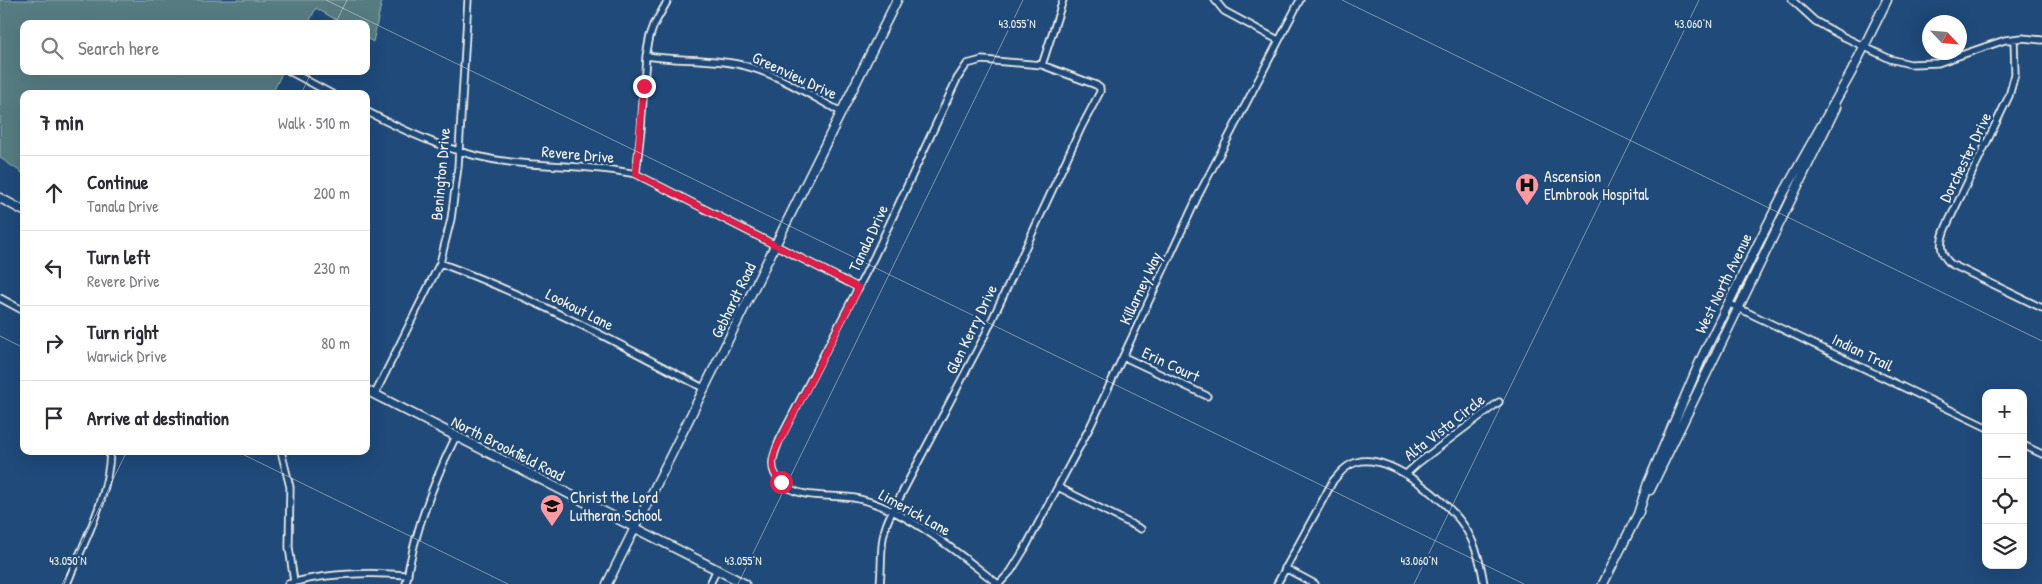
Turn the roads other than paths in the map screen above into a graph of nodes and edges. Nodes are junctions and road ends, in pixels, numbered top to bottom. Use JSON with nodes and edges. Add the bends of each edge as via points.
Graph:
{"nodes":[{"id":1,"x":468,"y":0,"type":"edge"},
{"id":2,"x":668,"y":0,"type":"edge"},
{"id":3,"x":897,"y":0,"type":"edge"},
{"id":4,"x":1064,"y":0,"type":"edge"},
{"id":5,"x":1215,"y":0,"type":"edge"},
{"id":6,"x":1300,"y":0,"type":"edge"},
{"id":7,"x":1792,"y":0,"type":"edge"},
{"id":8,"x":1887,"y":0,"type":"edge"},
{"id":9,"x":2014,"y":39,"type":"junction"},
{"id":10,"x":1278,"y":40,"type":"junction"},
{"id":11,"x":2042,"y":40,"type":"edge"},
{"id":12,"x":1864,"y":46,"type":"junction"},
{"id":13,"x":646,"y":56,"type":"junction"},
{"id":14,"x":1042,"y":64,"type":"junction"},
{"id":15,"x":1851,"y":73,"type":"junction"},
{"id":16,"x":296,"y":75,"type":"edge"},
{"id":17,"x":325,"y":90,"type":"edge"},
{"id":18,"x":841,"y":112,"type":"junction"},
{"id":19,"x":370,"y":113,"type":"edge"},
{"id":20,"x":458,"y":152,"type":"junction"},
{"id":21,"x":636,"y":174,"type":"junction"},
{"id":22,"x":0,"y":198,"type":"edge"},
{"id":23,"x":20,"y":209,"type":"edge"},
{"id":24,"x":776,"y":245,"type":"junction"},
{"id":25,"x":440,"y":262,"type":"junction"},
{"id":26,"x":859,"y":288,"type":"junction"},
{"id":27,"x":0,"y":298,"type":"edge"},
{"id":28,"x":1728,"y":303,"type":"junction"},
{"id":29,"x":1740,"y":308,"type":"junction"},
{"id":30,"x":2042,"y":308,"type":"edge"},
{"id":31,"x":20,"y":309,"type":"edge"},
{"id":32,"x":1124,"y":357,"type":"junction"},
{"id":33,"x":705,"y":389,"type":"junction"},
{"id":34,"x":370,"y":392,"type":"edge"},
{"id":35,"x":375,"y":394,"type":"junction"},
{"id":36,"x":1207,"y":396,"type":"dead end"},
{"id":37,"x":1499,"y":402,"type":"dead end"},
{"id":38,"x":1982,"y":425,"type":"edge"},
{"id":39,"x":456,"y":436,"type":"junction"},
{"id":40,"x":2027,"y":447,"type":"edge"},
{"id":41,"x":2042,"y":454,"type":"edge"},
{"id":42,"x":110,"y":455,"type":"edge"},
{"id":43,"x":282,"y":455,"type":"edge"},
{"id":44,"x":1406,"y":474,"type":"junction"},
{"id":45,"x":781,"y":482,"type":"joint"},
{"id":46,"x":1058,"y":487,"type":"junction"},
{"id":47,"x":892,"y":512,"type":"junction"},
{"id":48,"x":1638,"y":514,"type":"junction"},
{"id":49,"x":635,"y":528,"type":"junction"},
{"id":50,"x":1141,"y":529,"type":"dead end"},
{"id":51,"x":1285,"y":568,"type":"junction"},
{"id":52,"x":717,"y":569,"type":"junction"},
{"id":53,"x":408,"y":575,"type":"junction"},
{"id":54,"x":291,"y":583,"type":"edge"},
{"id":55,"x":67,"y":584,"type":"edge"},
{"id":56,"x":406,"y":584,"type":"edge"},
{"id":57,"x":606,"y":584,"type":"edge"},
{"id":58,"x":710,"y":584,"type":"edge"},
{"id":59,"x":745,"y":584,"type":"edge"},
{"id":60,"x":880,"y":584,"type":"edge"},
{"id":61,"x":998,"y":584,"type":"edge"},
{"id":62,"x":1277,"y":584,"type":"edge"},
{"id":63,"x":1315,"y":584,"type":"edge"},
{"id":64,"x":1484,"y":584,"type":"edge"},
{"id":65,"x":1603,"y":584,"type":"edge"}],
"edges":[{"from":1,"to":20,"type":"street","name":"Benington Drive"},
{"from":2,"to":13,"type":"street","via":[[654,25]]},
{"from":3,"to":18,"type":"main road","name":"Gebhardt Road"},
{"from":4,"to":14,"type":"street"},
{"from":5,"to":10,"type":"street","via":[[1224,11]]},
{"from":6,"to":10,"type":"street","name":"Killarney Way"},
{"from":7,"to":12,"type":"street","via":[[1815,21]]},
{"from":8,"to":12,"type":"main road","name":"West North Avenue"},
{"from":9,"to":11,"type":"street"},
{"from":9,"to":12,"type":"street","via":[[1996,42],[1938,64],[1918,65],[1890,59]]},
{"from":9,"to":30,"type":"street","name":"Dorchester Drive","via":[[2015,74],[2009,96],[1941,240],[1941,247],[1945,259]]},
{"from":10,"to":32,"type":"street","name":"Killarney Way","via":[[1198,196]]},
{"from":12,"to":15,"type":"main road","name":"West North Avenue"},
{"from":13,"to":18,"type":"street","name":"Greenview Drive","via":[[715,60],[749,67]]},
{"from":13,"to":21,"type":"street"},
{"from":14,"to":26,"type":"street","name":"Tanala Drive","via":[[982,60],[967,64]]},
{"from":14,"to":47,"type":"street","name":"Glen Kerry Drive","via":[[1100,88],[1100,92],[985,335]]},
{"from":15,"to":28,"type":"main road","name":"West North Avenue","via":[[1782,196]]},
{"from":15,"to":29,"type":"main road","name":"West North Avenue"},
{"from":16,"to":17,"type":"street"},
{"from":18,"to":24,"type":"main road","name":"Gebhardt Road"},
{"from":19,"to":20,"type":"street","name":"Revere Drive"},
{"from":20,"to":21,"type":"street","name":"Revere Drive","via":[[509,162],[596,167]]},
{"from":20,"to":25,"type":"street","name":"Benington Drive","via":[[451,220]]},
{"from":21,"to":24,"type":"street","name":"Revere Drive"},
{"from":22,"to":23,"type":"main road"},
{"from":24,"to":26,"type":"street","name":"Revere Drive"},
{"from":24,"to":33,"type":"main road","name":"Gebhardt Road"},
{"from":25,"to":33,"type":"street","name":"Lookout Lane","via":[[565,316]]},
{"from":25,"to":35,"type":"street","name":"Benington Drive"},
{"from":26,"to":45,"type":"street","name":"Tanala Drive","via":[[775,451],[773,472]]},
{"from":27,"to":31,"type":"street"},
{"from":28,"to":29,"type":"street","name":"Indian Trail"},
{"from":28,"to":48,"type":"main road","name":"West North Avenue","via":[[1648,483]]},
{"from":29,"to":38,"type":"street","name":"Indian Trail"},
{"from":29,"to":48,"type":"main road","name":"West North Avenue"},
{"from":32,"to":36,"type":"street","name":"Erin Court"},
{"from":32,"to":46,"type":"street","name":"Killarney Way"},
{"from":33,"to":49,"type":"main road","name":"Gebhardt Road"},
{"from":34,"to":35,"type":"main road","name":"North Brookfield Road"},
{"from":35,"to":39,"type":"main road","name":"North Brookfield Road"},
{"from":37,"to":44,"type":"street","name":"Alta Vista Circle"},
{"from":39,"to":49,"type":"main road","name":"North Brookfield Road"},
{"from":39,"to":53,"type":"street","via":[[428,501]]},
{"from":40,"to":41,"type":"street"},
{"from":42,"to":55,"type":"street","via":[[104,491]]},
{"from":43,"to":54,"type":"street","via":[[290,487]]},
{"from":44,"to":51,"type":"street","via":[[1374,461],[1357,462],[1344,468],[1333,481]]},
{"from":44,"to":64,"type":"street","via":[[1450,507],[1464,526],[1476,548]]},
{"from":45,"to":47,"type":"street","name":"Limerick Lane","via":[[807,494],[862,500]]},
{"from":46,"to":50,"type":"street"},
{"from":46,"to":61,"type":"street","name":"Killarney Way","via":[[1024,550]]},
{"from":47,"to":60,"type":"street","name":"Glen Kerry Drive","via":[[882,537]]},
{"from":47,"to":61,"type":"street","name":"Limerick Lane","via":[[955,551]]},
{"from":48,"to":65,"type":"main road","name":"West North Avenue"},
{"from":49,"to":52,"type":"main road","name":"North Brookfield Road"},
{"from":49,"to":57,"type":"main road","name":"Gebhardt Road"},
{"from":51,"to":62,"type":"street"},
{"from":51,"to":63,"type":"street"},
{"from":52,"to":58,"type":"street"},
{"from":52,"to":59,"type":"main road","name":"North Brookfield Road"},
{"from":53,"to":54,"type":"street","via":[[360,574]]},
{"from":53,"to":56,"type":"street"}]}
